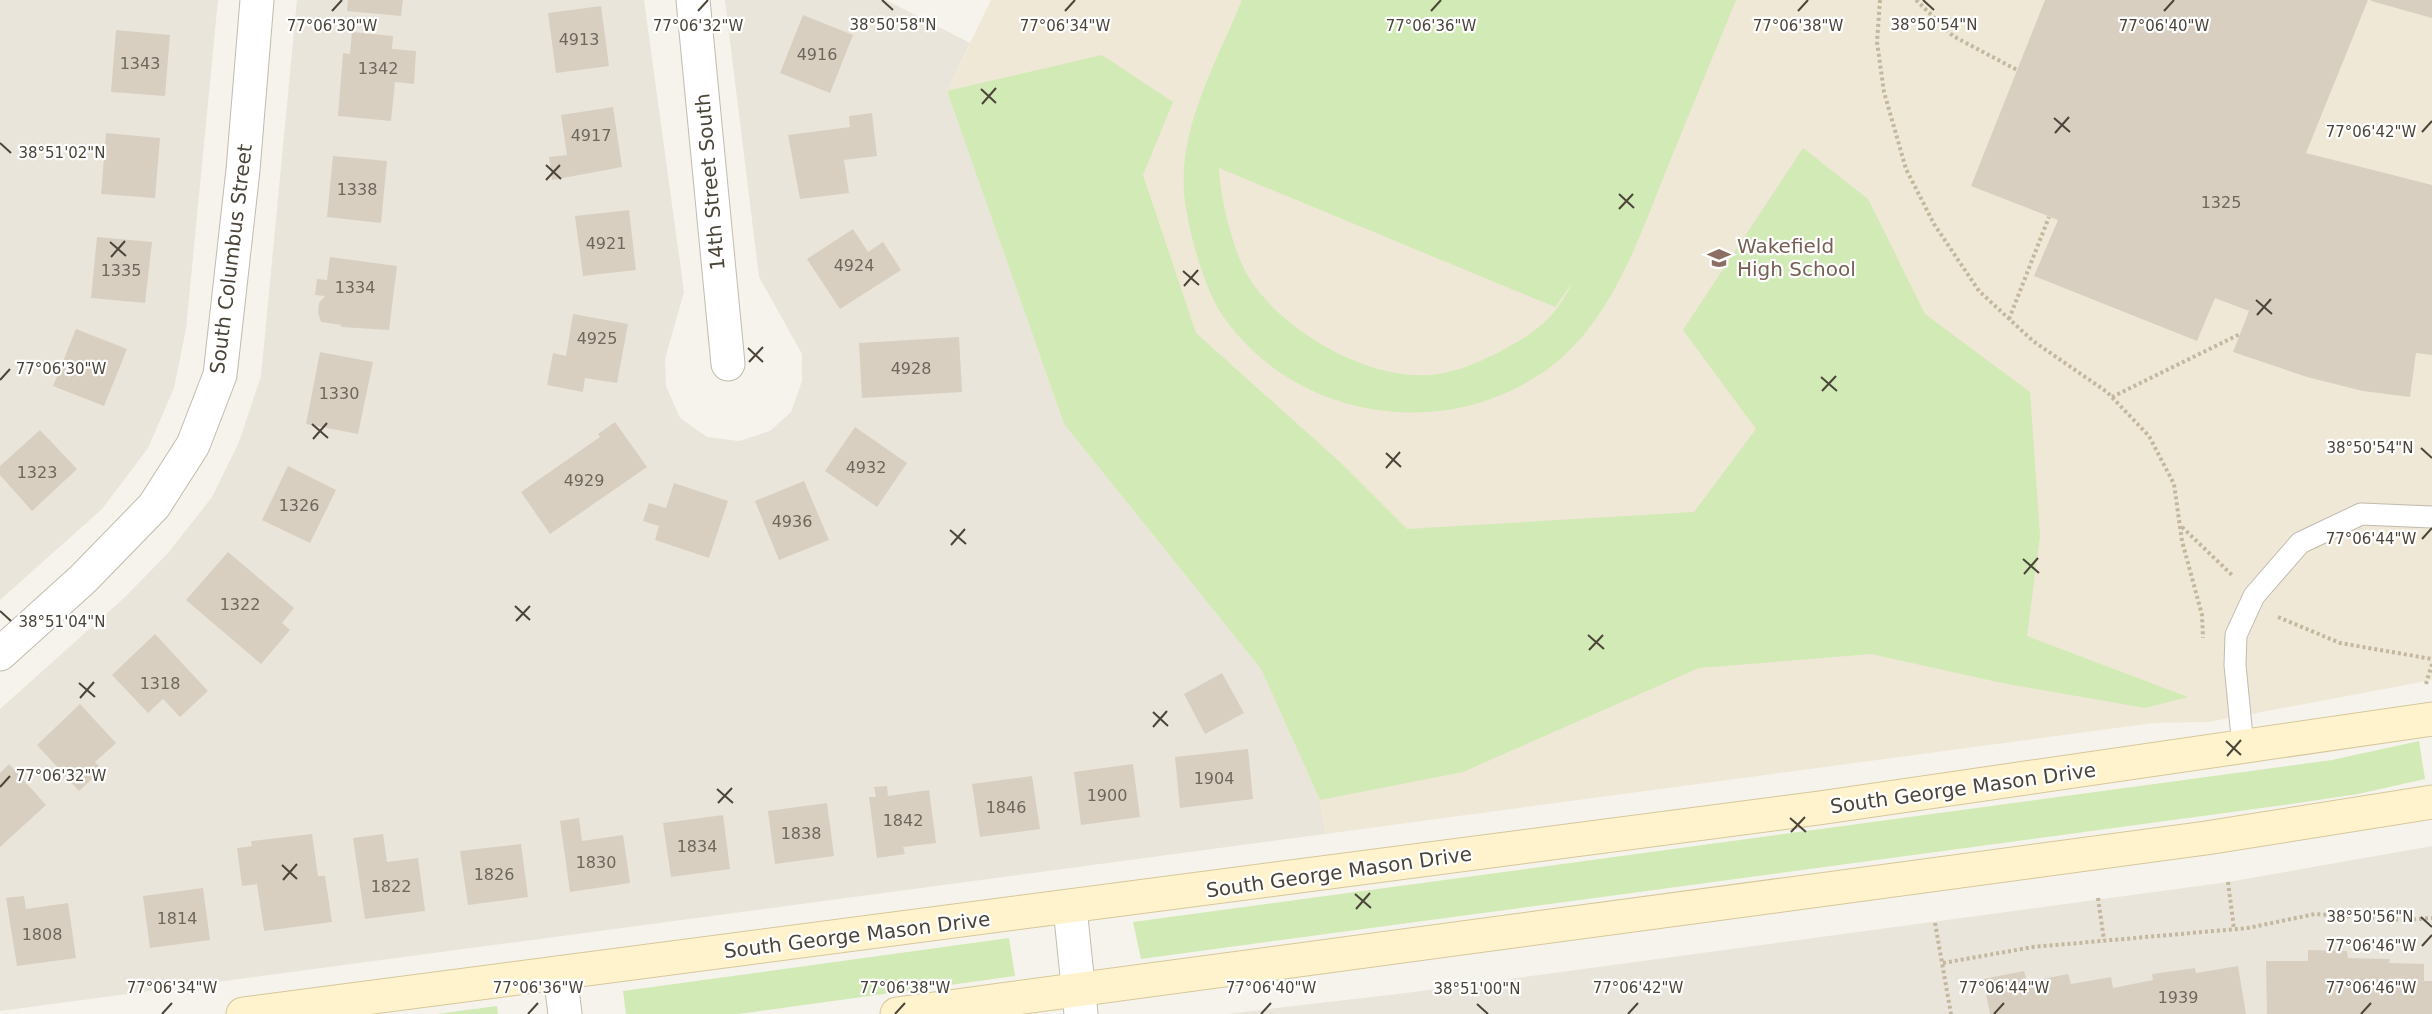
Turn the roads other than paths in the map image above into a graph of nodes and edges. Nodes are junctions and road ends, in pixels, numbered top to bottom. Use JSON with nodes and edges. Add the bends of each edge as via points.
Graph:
{"nodes":[{"id":1,"x":257,"y":0,"type":"edge"},
{"id":2,"x":693,"y":0,"type":"edge"},
{"id":3,"x":728,"y":364,"type":"dead end"},
{"id":4,"x":2432,"y":517,"type":"edge"},
{"id":5,"x":0,"y":654,"type":"edge"},
{"id":6,"x":2432,"y":719,"type":"edge"},
{"id":7,"x":2243,"y":747,"type":"junction"},
{"id":8,"x":2432,"y":802,"type":"edge"},
{"id":9,"x":1070,"y":908,"type":"junction"},
{"id":10,"x":560,"y":973,"type":"junction"},
{"id":11,"x":1080,"y":1002,"type":"edge"},
{"id":12,"x":243,"y":1014,"type":"edge"},
{"id":13,"x":565,"y":1014,"type":"edge"},
{"id":14,"x":897,"y":1014,"type":"edge"}],
"edges":[{"from":1,"to":5,"type":"street","name":"South Columbus Street","via":[[220,375],[193,445],[154,506],[83,579]]},
{"from":2,"to":3,"type":"street","name":"14th Street South"},
{"from":4,"to":7,"type":"lane","via":[[2361,514],[2300,543],[2254,596],[2236,635]]},
{"from":6,"to":7,"type":"main road","name":"South George Mason Drive"},
{"from":7,"to":9,"type":"main road","name":"South George Mason Drive","via":[[1807,810]]},
{"from":8,"to":11,"type":"main road"},
{"from":9,"to":10,"type":"main road","name":"South George Mason Drive"},
{"from":9,"to":11,"type":"street"},
{"from":10,"to":12,"type":"main road","name":"South George Mason Drive"},
{"from":10,"to":13,"type":"street"},
{"from":11,"to":14,"type":"main road"}]}
